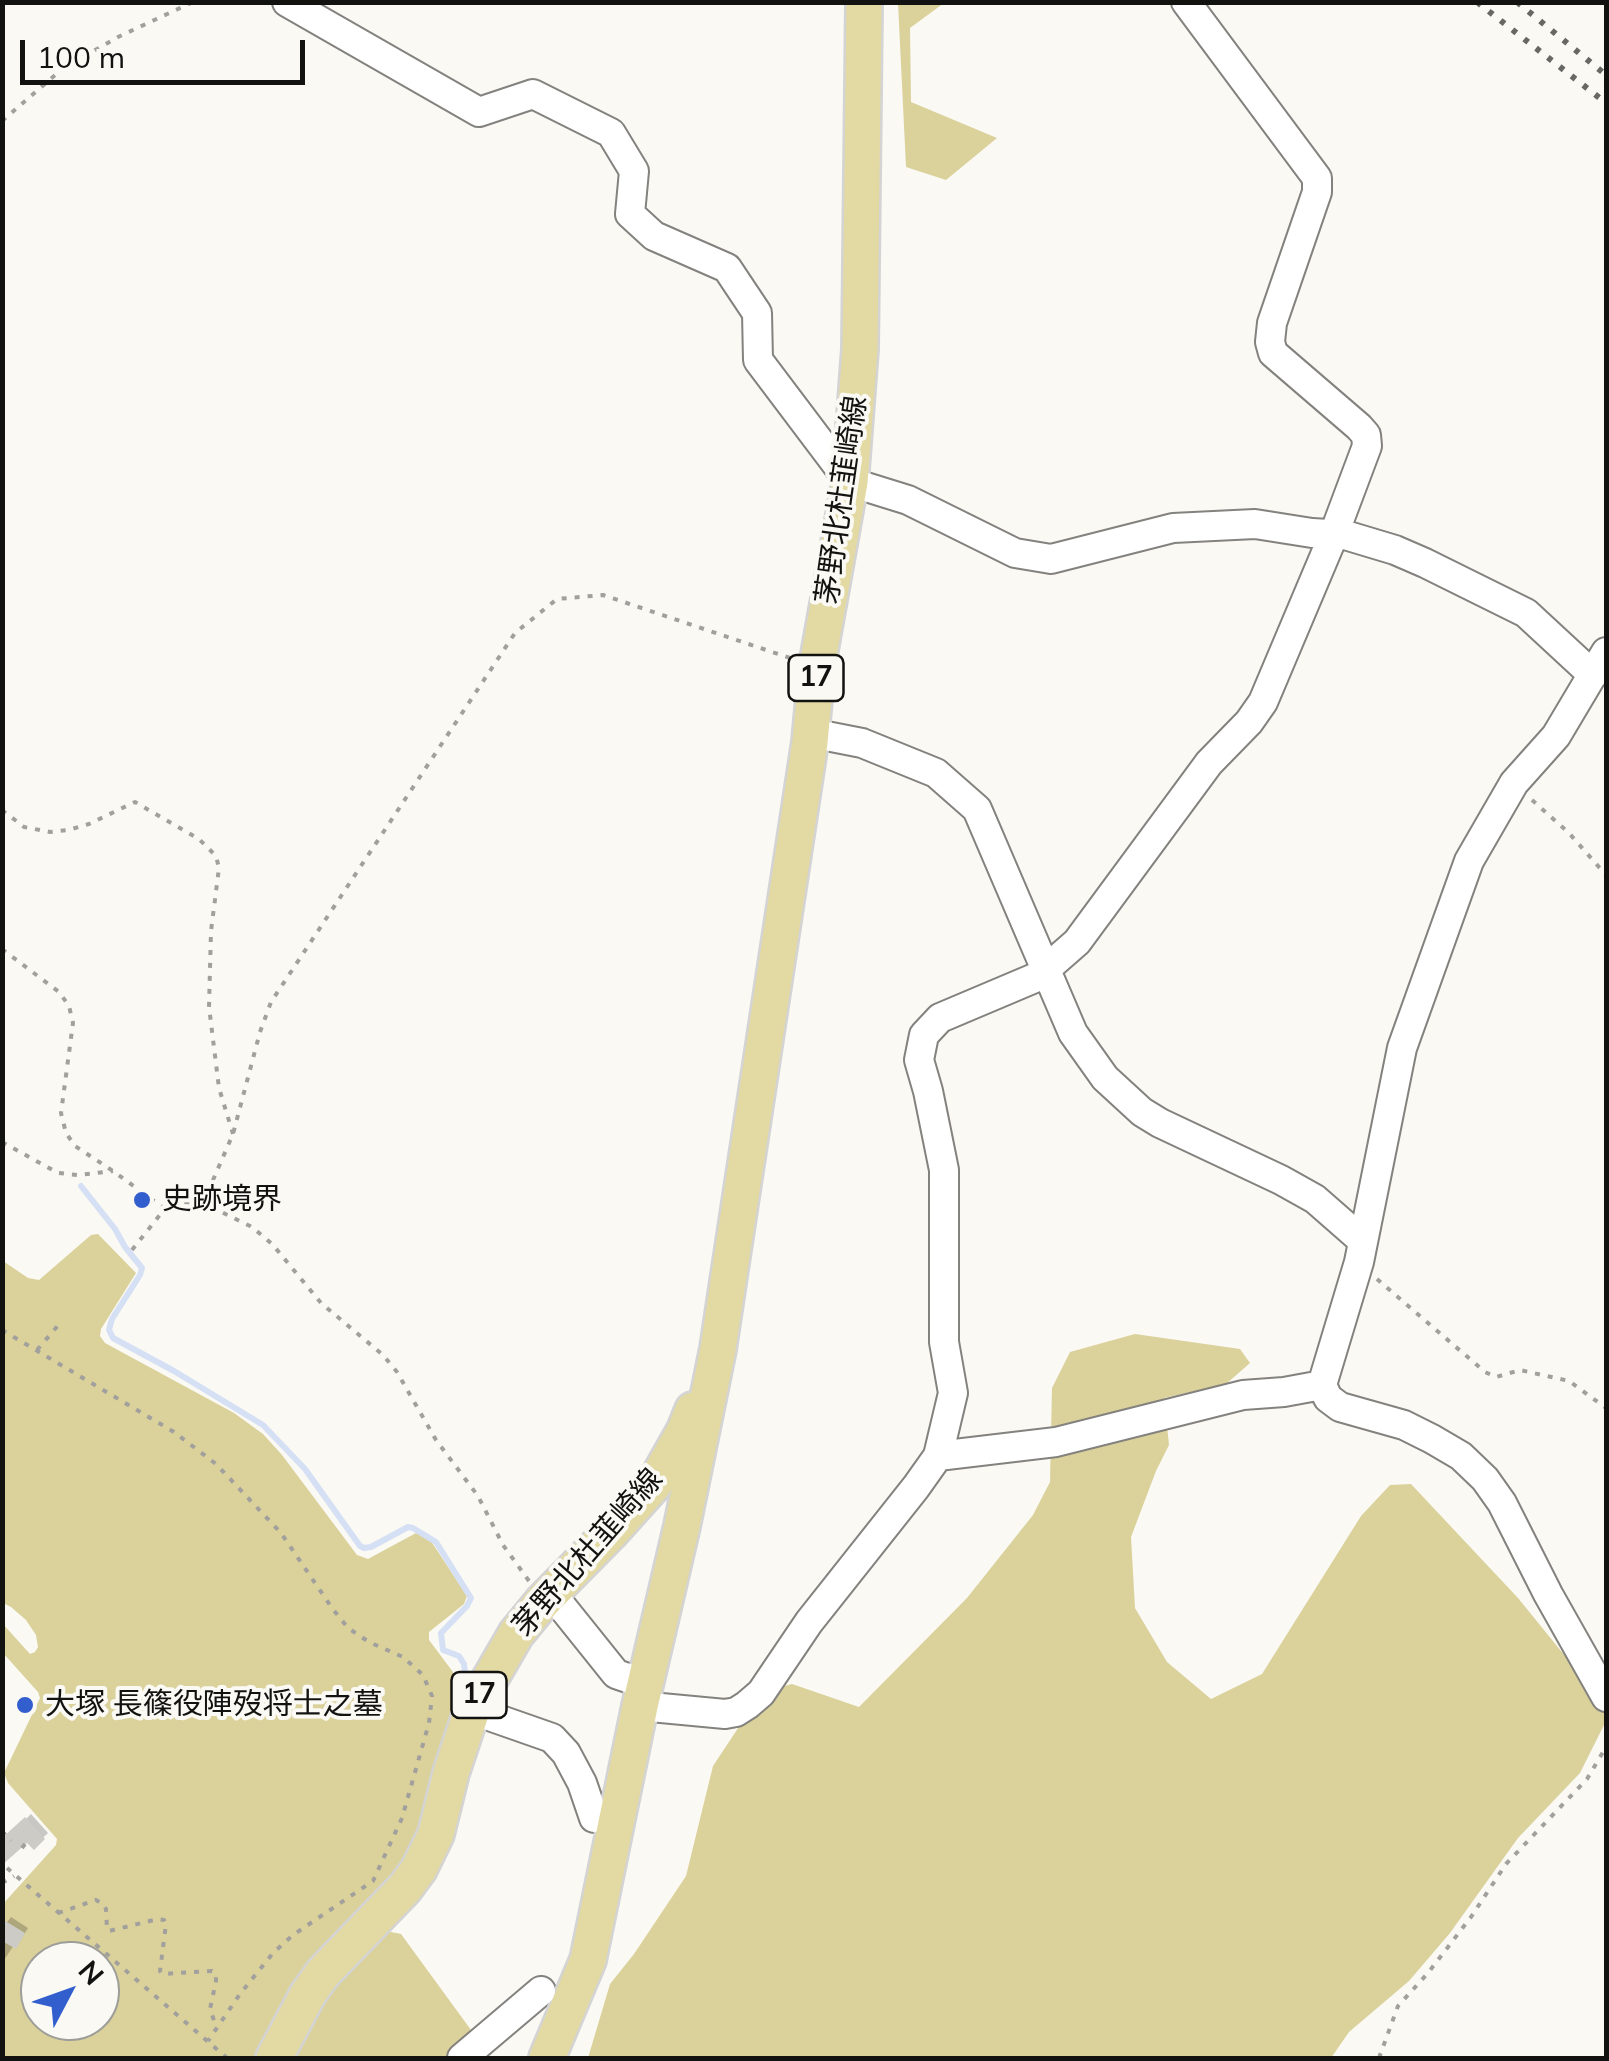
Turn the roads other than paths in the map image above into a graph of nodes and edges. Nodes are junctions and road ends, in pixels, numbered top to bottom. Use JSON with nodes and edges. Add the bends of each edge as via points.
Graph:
{"nodes":[{"id":1,"x":288,"y":2,"type":"edge"},
{"id":2,"x":864,"y":2,"type":"edge"},
{"id":3,"x":1186,"y":2,"type":"edge"},
{"id":4,"x":850,"y":482,"type":"junction"},
{"id":5,"x":1334,"y":534,"type":"junction"},
{"id":6,"x":1600,"y":664,"type":"edge"},
{"id":7,"x":811,"y":733,"type":"junction"},
{"id":8,"x":1046,"y":971,"type":"junction"},
{"id":9,"x":1361,"y":1251,"type":"junction"},
{"id":10,"x":718,"y":1349,"type":"junction"},
{"id":11,"x":1322,"y":1384,"type":"junction"},
{"id":12,"x":938,"y":1456,"type":"junction"},
{"id":13,"x":547,"y":1597,"type":"junction"},
{"id":14,"x":642,"y":1695,"type":"junction"},
{"id":15,"x":1606,"y":1696,"type":"edge"},
{"id":16,"x":472,"y":1710,"type":"junction"},
{"id":17,"x":594,"y":1818,"type":"dead end"},
{"id":18,"x":541,"y":1991,"type":"dead end"},
{"id":19,"x":274,"y":2058,"type":"edge"},
{"id":20,"x":462,"y":2058,"type":"edge"},
{"id":21,"x":548,"y":2058,"type":"edge"}],
"edges":[{"from":1,"to":4,"type":"street","via":[[479,112],[533,94],[611,133],[634,171],[630,214],[654,236],[728,268],[757,314],[758,360]]},
{"from":2,"to":4,"type":"main road","name":"茅野北杜韮崎線","number":"17","via":[[860,349]]},
{"from":3,"to":5,"type":"street","via":[[1317,178],[1270,342],[1273,353],[1366,436],[1368,446]]},
{"from":4,"to":5,"type":"street","via":[[908,500],[1016,554],[1051,559],[1174,528],[1255,524]]},
{"from":4,"to":7,"type":"main road","name":"茅野北杜韮崎線","number":"17"},
{"from":5,"to":6,"type":"street","via":[[1425,562],[1526,613]]},
{"from":5,"to":8,"type":"street","via":[[1250,722],[1209,763],[1077,942]]},
{"from":6,"to":9,"type":"street","via":[[1468,861],[1402,1048]]},
{"from":7,"to":8,"type":"street","via":[[862,743],[936,772],[976,809]]},
{"from":7,"to":10,"type":"main road","name":"茅野北杜韮崎線","number":"17"},
{"from":8,"to":9,"type":"street","via":[[1073,1033],[1105,1078],[1142,1112],[1314,1200]]},
{"from":8,"to":12,"type":"street","via":[[940,1018],[924,1035],[920,1060],[944,1170],[944,1342],[953,1393]]},
{"from":9,"to":11,"type":"street"},
{"from":10,"to":13,"type":"main road","name":"茅野北杜韮崎線","number":"17","via":[[655,1483]]},
{"from":10,"to":14,"type":"main road","name":"茅野北杜韮崎線","number":"17"},
{"from":11,"to":12,"type":"street","via":[[1242,1395],[1056,1442]]},
{"from":11,"to":15,"type":"street","via":[[1340,1406],[1404,1425],[1461,1456],[1486,1479]]},
{"from":12,"to":14,"type":"street","via":[[748,1706],[725,1714]]},
{"from":13,"to":14,"type":"street"},
{"from":13,"to":16,"type":"main road","name":"茅野北杜韮崎線","number":"17","via":[[516,1634]]},
{"from":14,"to":21,"type":"main road","name":"茅野北杜韮崎線","number":"17","via":[[588,1960]]},
{"from":16,"to":17,"type":"street","via":[[552,1738],[582,1783]]},
{"from":16,"to":19,"type":"main road","name":"茅野北杜韮崎線","number":"17","via":[[420,1869],[324,1972]]},
{"from":18,"to":20,"type":"street"}]}
